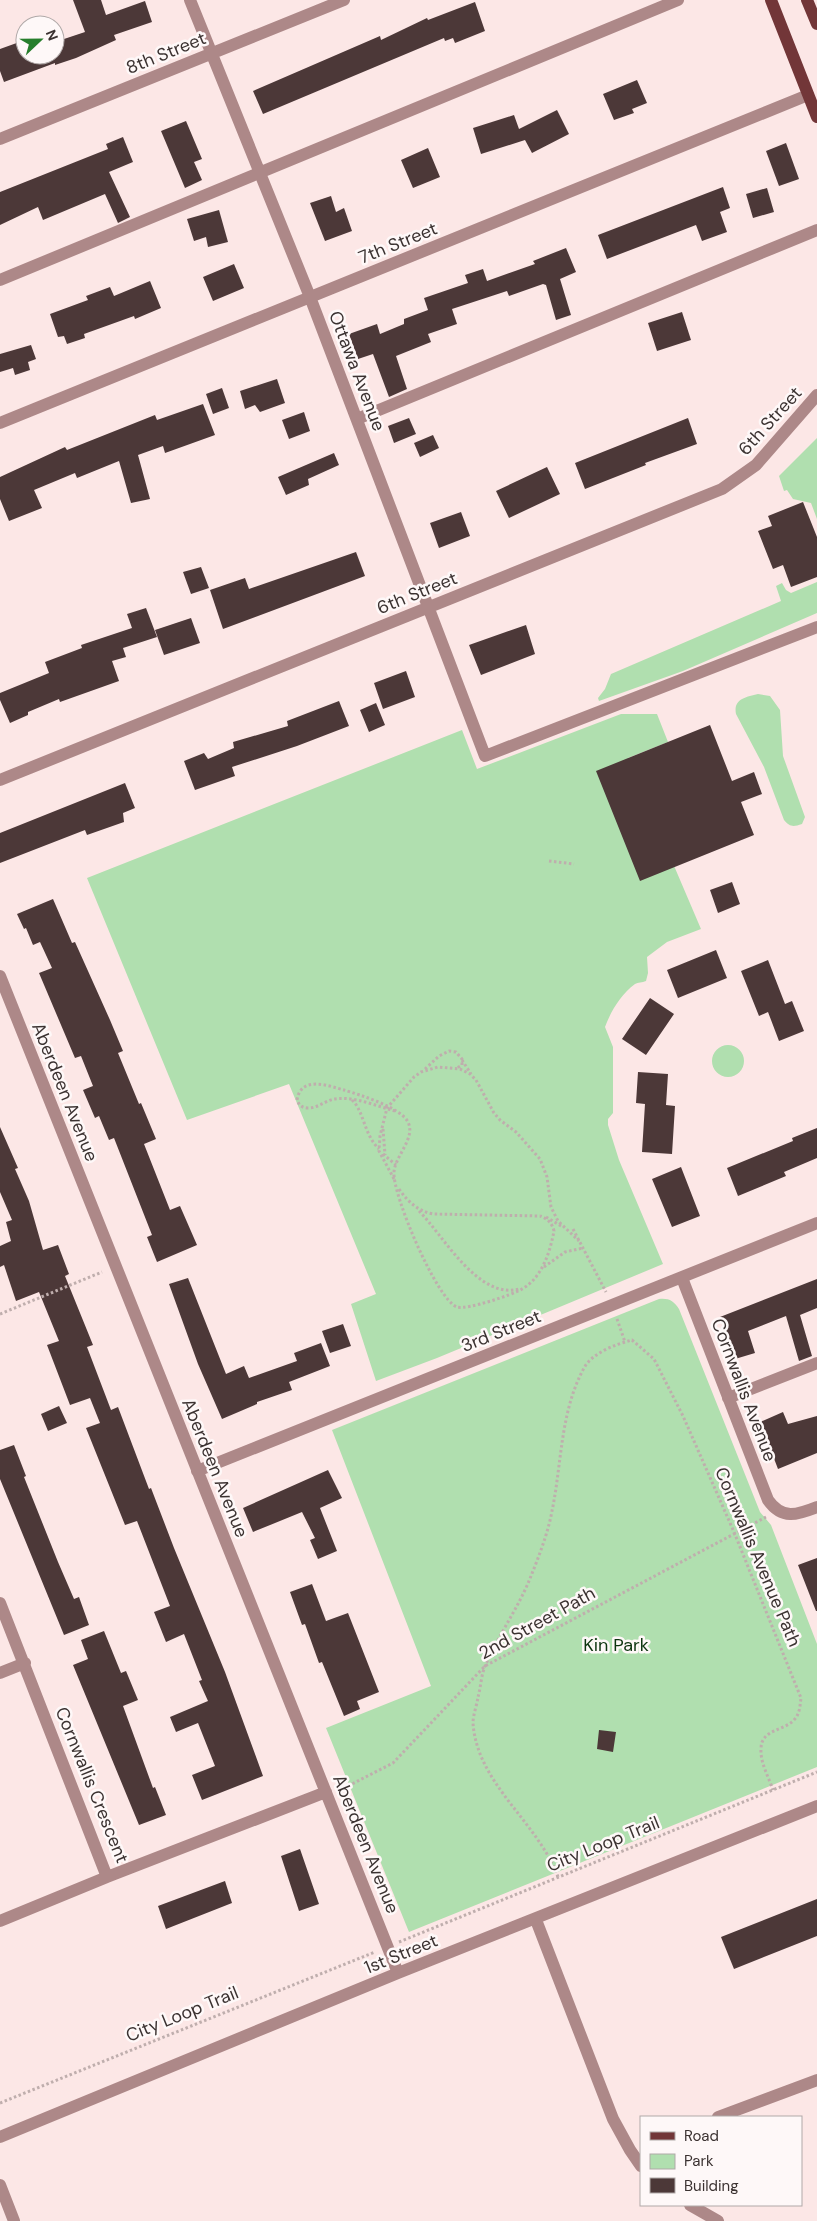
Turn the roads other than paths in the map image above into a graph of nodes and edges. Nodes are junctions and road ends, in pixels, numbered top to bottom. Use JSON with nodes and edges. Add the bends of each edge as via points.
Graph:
{"nodes":[{"id":1,"x":190,"y":0,"type":"edge"},
{"id":2,"x":344,"y":0,"type":"edge"},
{"id":3,"x":678,"y":0,"type":"edge"},
{"id":4,"x":770,"y":0,"type":"edge"},
{"id":5,"x":807,"y":0,"type":"edge"},
{"id":6,"x":817,"y":24,"type":"edge"},
{"id":7,"x":212,"y":54,"type":"junction"},
{"id":8,"x":808,"y":95,"type":"junction"},
{"id":9,"x":817,"y":117,"type":"edge"},
{"id":10,"x":0,"y":139,"type":"edge"},
{"id":11,"x":260,"y":174,"type":"junction"},
{"id":12,"x":817,"y":230,"type":"edge"},
{"id":13,"x":0,"y":280,"type":"edge"},
{"id":14,"x":310,"y":297,"type":"junction"},
{"id":15,"x":817,"y":395,"type":"edge"},
{"id":16,"x":357,"y":419,"type":"junction"},
{"id":17,"x":0,"y":423,"type":"edge"},
{"id":18,"x":429,"y":607,"type":"junction"},
{"id":19,"x":817,"y":627,"type":"edge"},
{"id":20,"x":0,"y":780,"type":"edge"},
{"id":21,"x":0,"y":976,"type":"edge"},
{"id":22,"x":817,"y":1223,"type":"edge"},
{"id":23,"x":682,"y":1278,"type":"junction"},
{"id":24,"x":817,"y":1363,"type":"edge"},
{"id":25,"x":728,"y":1398,"type":"junction"},
{"id":26,"x":197,"y":1471,"type":"junction"},
{"id":27,"x":817,"y":1507,"type":"edge"},
{"id":28,"x":0,"y":1602,"type":"edge"},
{"id":29,"x":25,"y":1663,"type":"junction"},
{"id":30,"x":0,"y":1673,"type":"edge"},
{"id":31,"x":326,"y":1792,"type":"junction"},
{"id":32,"x":817,"y":1806,"type":"edge"},
{"id":33,"x":107,"y":1877,"type":"junction"},
{"id":34,"x":536,"y":1920,"type":"junction"},
{"id":35,"x":0,"y":1921,"type":"edge"},
{"id":36,"x":398,"y":1973,"type":"junction"},
{"id":37,"x":817,"y":2080,"type":"edge"},
{"id":38,"x":721,"y":2116,"type":"edge"},
{"id":39,"x":0,"y":2137,"type":"edge"},
{"id":40,"x":635,"y":2148,"type":"edge"},
{"id":41,"x":640,"y":2163,"type":"edge"},
{"id":42,"x":0,"y":2185,"type":"edge"},
{"id":43,"x":692,"y":2206,"type":"edge"},
{"id":44,"x":14,"y":2221,"type":"edge"},
{"id":45,"x":718,"y":2221,"type":"edge"}],
"edges":[{"from":1,"to":7,"type":"street","name":"Ottawa Avenue"},
{"from":2,"to":7,"type":"street","name":"8th Street"},
{"from":3,"to":11,"type":"street"},
{"from":4,"to":8,"type":"main road"},
{"from":5,"to":6,"type":"main road"},
{"from":7,"to":10,"type":"street","name":"8th Street"},
{"from":7,"to":11,"type":"street","name":"Ottawa Avenue"},
{"from":8,"to":9,"type":"main road"},
{"from":8,"to":14,"type":"street","name":"7th Street"},
{"from":11,"to":13,"type":"street"},
{"from":11,"to":14,"type":"street","name":"Ottawa Avenue"},
{"from":12,"to":16,"type":"street"},
{"from":14,"to":16,"type":"street","name":"Ottawa Avenue"},
{"from":14,"to":17,"type":"street","name":"7th Street"},
{"from":15,"to":18,"type":"street","name":"6th Street","via":[[756,465],[722,489]]},
{"from":16,"to":18,"type":"street","name":"Ottawa Avenue"},
{"from":18,"to":19,"type":"street","name":"Ottawa Avenue","via":[[485,756]]},
{"from":18,"to":20,"type":"street","name":"6th Street"},
{"from":21,"to":26,"type":"street","name":"Aberdeen Avenue"},
{"from":22,"to":23,"type":"street","name":"3rd Street"},
{"from":23,"to":25,"type":"street","name":"Cornwallis Avenue"},
{"from":23,"to":26,"type":"street","name":"3rd Street"},
{"from":24,"to":25,"type":"street"},
{"from":25,"to":27,"type":"street","name":"Cornwallis Avenue","via":[[768,1500],[777,1511],[791,1515]]},
{"from":26,"to":31,"type":"street","name":"Aberdeen Avenue"},
{"from":28,"to":29,"type":"street","name":"Cornwallis Crescent"},
{"from":29,"to":30,"type":"street"},
{"from":29,"to":33,"type":"street","name":"Cornwallis Crescent"},
{"from":31,"to":33,"type":"street","name":"Cornwallis Crescent"},
{"from":31,"to":36,"type":"street","name":"Aberdeen Avenue"},
{"from":32,"to":34,"type":"street","name":"1st Street"},
{"from":33,"to":35,"type":"street"},
{"from":34,"to":36,"type":"street","name":"1st Street"},
{"from":34,"to":40,"type":"street","via":[[613,2119]]},
{"from":36,"to":39,"type":"street","name":"1st Street"},
{"from":37,"to":38,"type":"street"},
{"from":40,"to":41,"type":"street"},
{"from":42,"to":44,"type":"street"},
{"from":43,"to":45,"type":"street"}]}
